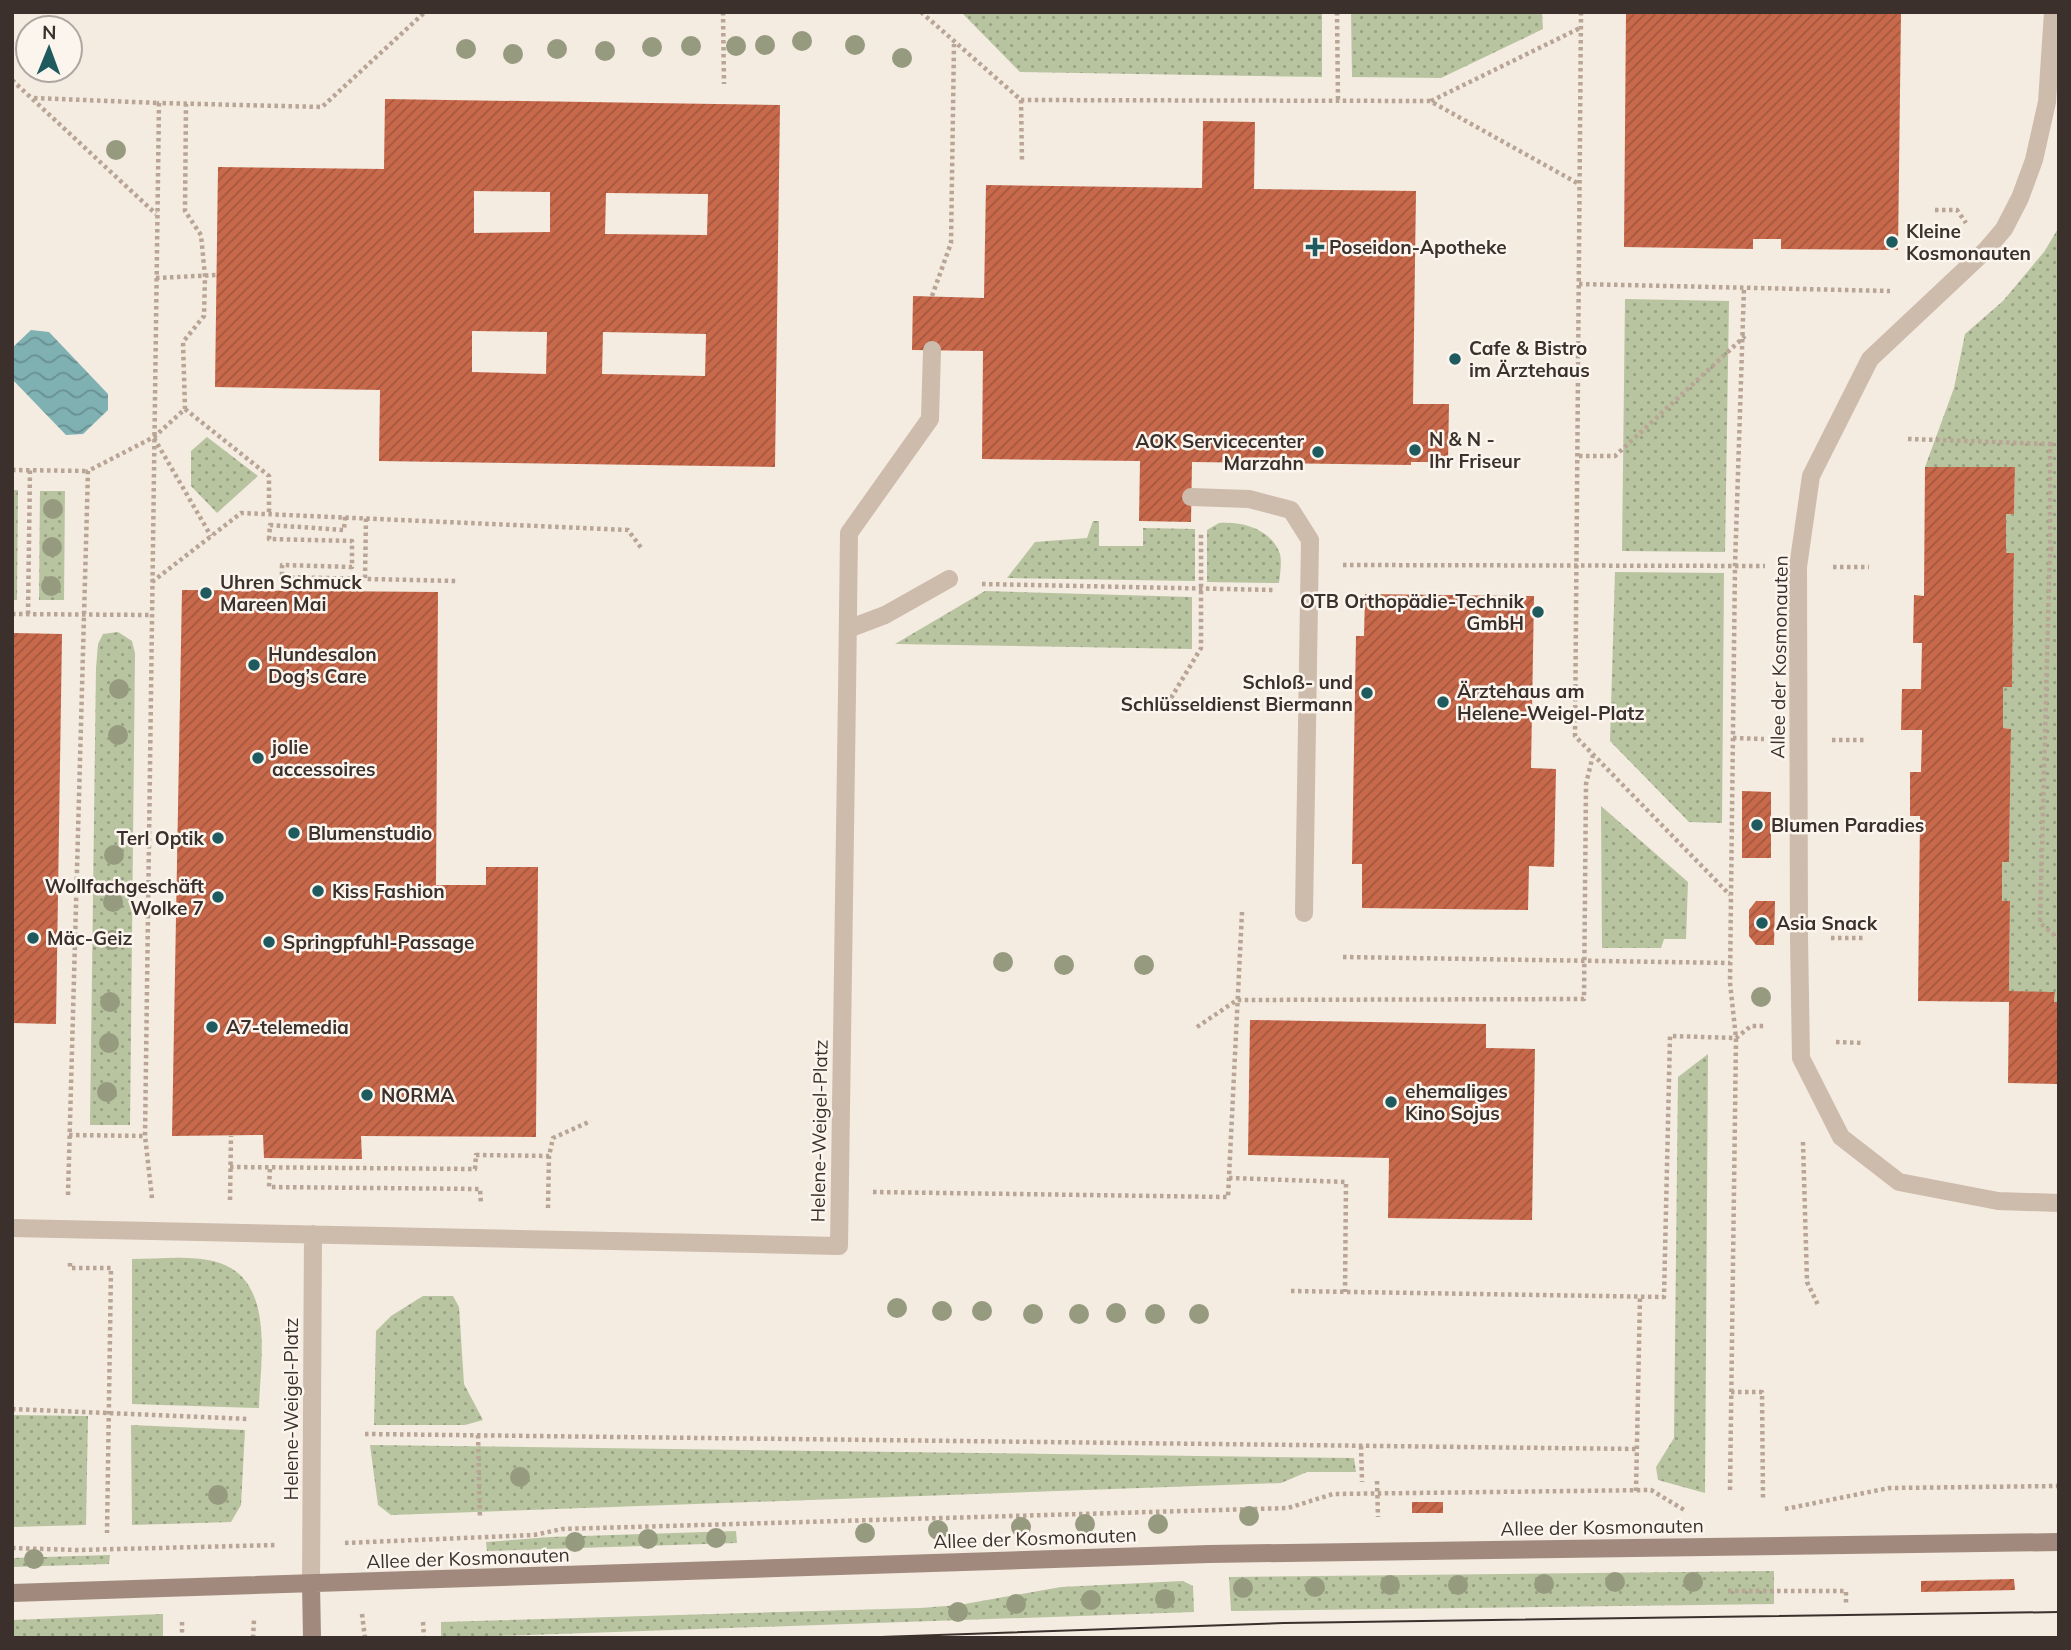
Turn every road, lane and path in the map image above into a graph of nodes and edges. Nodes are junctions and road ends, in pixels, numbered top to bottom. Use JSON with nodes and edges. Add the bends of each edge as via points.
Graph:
{"nodes":[{"id":1,"x":425,"y":12,"type":"edge"},
{"id":2,"x":723,"y":12,"type":"edge"},
{"id":3,"x":921,"y":12,"type":"edge"},
{"id":4,"x":1337,"y":12,"type":"edge"},
{"id":5,"x":1581,"y":12,"type":"edge"},
{"id":6,"x":2053,"y":12,"type":"edge"},
{"id":7,"x":1580,"y":28,"type":"junction"},
{"id":8,"x":954,"y":43,"type":"junction"},
{"id":9,"x":12,"y":80,"type":"edge"},
{"id":10,"x":724,"y":84,"type":"dead end"},
{"id":11,"x":32,"y":98,"type":"junction"},
{"id":12,"x":1021,"y":100,"type":"junction"},
{"id":13,"x":1338,"y":101,"type":"junction"},
{"id":14,"x":1430,"y":101,"type":"junction"},
{"id":15,"x":159,"y":103,"type":"junction"},
{"id":16,"x":186,"y":104,"type":"junction"},
{"id":17,"x":1022,"y":162,"type":"dead end"},
{"id":18,"x":1580,"y":185,"type":"junction"},
{"id":19,"x":157,"y":214,"type":"junction"},
{"id":20,"x":217,"y":275,"type":"dead end"},
{"id":21,"x":205,"y":276,"type":"junction"},
{"id":22,"x":156,"y":278,"type":"junction"},
{"id":23,"x":1579,"y":285,"type":"junction"},
{"id":24,"x":1744,"y":288,"type":"junction"},
{"id":25,"x":932,"y":296,"type":"dead end"},
{"id":26,"x":1926,"y":307,"type":"junction"},
{"id":27,"x":1745,"y":335,"type":"junction"},
{"id":28,"x":932,"y":350,"type":"dead end"},
{"id":29,"x":185,"y":409,"type":"junction"},
{"id":30,"x":154,"y":437,"type":"junction"},
{"id":31,"x":1908,"y":439,"type":"dead end"},
{"id":32,"x":2050,"y":444,"type":"junction"},
{"id":33,"x":2059,"y":445,"type":"edge"},
{"id":34,"x":1579,"y":456,"type":"junction"},
{"id":35,"x":12,"y":470,"type":"edge"},
{"id":36,"x":30,"y":470,"type":"junction"},
{"id":37,"x":88,"y":471,"type":"junction"},
{"id":38,"x":1191,"y":497,"type":"dead end"},
{"id":39,"x":269,"y":514,"type":"junction"},
{"id":40,"x":345,"y":517,"type":"junction"},
{"id":41,"x":366,"y":518,"type":"junction"},
{"id":42,"x":1202,"y":533,"type":"dead end"},
{"id":43,"x":212,"y":537,"type":"junction"},
{"id":44,"x":642,"y":549,"type":"dead end"},
{"id":45,"x":2050,"y":549,"type":"junction"},
{"id":46,"x":2059,"y":549,"type":"edge"},
{"id":47,"x":1311,"y":565,"type":"junction"},
{"id":48,"x":1578,"y":565,"type":"junction"},
{"id":49,"x":1735,"y":566,"type":"junction"},
{"id":50,"x":1755,"y":566,"type":"dead end"},
{"id":51,"x":365,"y":578,"type":"junction"},
{"id":52,"x":456,"y":580,"type":"dead end"},
{"id":53,"x":946,"y":581,"type":"joint"},
{"id":54,"x":152,"y":583,"type":"junction"},
{"id":55,"x":1201,"y":590,"type":"junction"},
{"id":56,"x":1310,"y":591,"type":"junction"},
{"id":57,"x":12,"y":614,"type":"edge"},
{"id":58,"x":27,"y":614,"type":"junction"},
{"id":59,"x":85,"y":615,"type":"junction"},
{"id":60,"x":152,"y":615,"type":"junction"},
{"id":61,"x":848,"y":629,"type":"junction"},
{"id":62,"x":1171,"y":698,"type":"dead end"},
{"id":63,"x":1592,"y":755,"type":"junction"},
{"id":64,"x":1731,"y":896,"type":"junction"},
{"id":65,"x":1242,"y":912,"type":"dead end"},
{"id":66,"x":1304,"y":914,"type":"dead end"},
{"id":67,"x":2059,"y":939,"type":"edge"},
{"id":68,"x":1343,"y":957,"type":"dead end"},
{"id":69,"x":1584,"y":962,"type":"junction"},
{"id":70,"x":1730,"y":963,"type":"junction"},
{"id":71,"x":1237,"y":1000,"type":"junction"},
{"id":72,"x":1197,"y":1027,"type":"dead end"},
{"id":73,"x":1736,"y":1038,"type":"junction"},
{"id":74,"x":591,"y":1121,"type":"dead end"},
{"id":75,"x":1802,"y":1131,"type":"dead end"},
{"id":76,"x":69,"y":1135,"type":"junction"},
{"id":77,"x":145,"y":1136,"type":"junction"},
{"id":78,"x":231,"y":1136,"type":"dead end"},
{"id":79,"x":549,"y":1156,"type":"junction"},
{"id":80,"x":230,"y":1167,"type":"junction"},
{"id":81,"x":270,"y":1169,"type":"junction"},
{"id":82,"x":1229,"y":1178,"type":"junction"},
{"id":83,"x":840,"y":1185,"type":"junction"},
{"id":84,"x":230,"y":1192,"type":"dead end"},
{"id":85,"x":548,"y":1196,"type":"dead end"},
{"id":86,"x":2059,"y":1203,"type":"edge"},
{"id":87,"x":481,"y":1208,"type":"dead end"},
{"id":88,"x":12,"y":1228,"type":"edge"},
{"id":89,"x":68,"y":1230,"type":"junction"},
{"id":90,"x":152,"y":1230,"type":"junction"},
{"id":91,"x":313,"y":1234,"type":"junction"},
{"id":92,"x":1291,"y":1291,"type":"dead end"},
{"id":93,"x":1345,"y":1292,"type":"junction"},
{"id":94,"x":1640,"y":1297,"type":"junction"},
{"id":95,"x":1818,"y":1307,"type":"dead end"},
{"id":96,"x":1731,"y":1392,"type":"junction"},
{"id":97,"x":12,"y":1409,"type":"edge"},
{"id":98,"x":110,"y":1411,"type":"junction"},
{"id":99,"x":249,"y":1419,"type":"dead end"},
{"id":100,"x":365,"y":1434,"type":"dead end"},
{"id":101,"x":478,"y":1436,"type":"junction"},
{"id":102,"x":1361,"y":1446,"type":"junction"},
{"id":103,"x":1636,"y":1449,"type":"junction"},
{"id":104,"x":1377,"y":1481,"type":"dead end"},
{"id":105,"x":1362,"y":1482,"type":"dead end"},
{"id":106,"x":2059,"y":1486,"type":"edge"},
{"id":107,"x":1636,"y":1490,"type":"junction"},
{"id":108,"x":1730,"y":1490,"type":"dead end"},
{"id":109,"x":1377,"y":1494,"type":"junction"},
{"id":110,"x":1763,"y":1500,"type":"dead end"},
{"id":111,"x":1699,"y":1511,"type":"dead end"},
{"id":112,"x":1775,"y":1511,"type":"dead end"},
{"id":113,"x":1378,"y":1517,"type":"dead end"},
{"id":114,"x":481,"y":1519,"type":"dead end"},
{"id":115,"x":107,"y":1533,"type":"dead end"},
{"id":116,"x":436,"y":1539,"type":"dead end"},
{"id":117,"x":2059,"y":1542,"type":"edge"},
{"id":118,"x":12,"y":1548,"type":"edge"},
{"id":119,"x":160,"y":1548,"type":"dead end"},
{"id":120,"x":311,"y":1584,"type":"junction"},
{"id":121,"x":1728,"y":1591,"type":"dead end"},
{"id":122,"x":12,"y":1593,"type":"edge"},
{"id":123,"x":1846,"y":1604,"type":"dead end"},
{"id":124,"x":181,"y":1614,"type":"dead end"},
{"id":125,"x":423,"y":1622,"type":"dead end"},
{"id":126,"x":182,"y":1638,"type":"edge"},
{"id":127,"x":312,"y":1638,"type":"edge"},
{"id":128,"x":424,"y":1638,"type":"edge"}],
"edges":[{"from":1,"to":16,"type":"path","via":[[322,107]]},
{"from":2,"to":10,"type":"path"},
{"from":3,"to":8,"type":"path"},
{"from":4,"to":13,"type":"path"},
{"from":5,"to":7,"type":"path"},
{"from":6,"to":26,"type":"street","name":"Allee der Kosmonauten","via":[[2047,102],[2021,198],[1986,250]]},
{"from":7,"to":14,"type":"path"},
{"from":7,"to":18,"type":"path"},
{"from":8,"to":12,"type":"path"},
{"from":8,"to":25,"type":"path","via":[[951,243]]},
{"from":9,"to":11,"type":"path"},
{"from":11,"to":15,"type":"path"},
{"from":11,"to":19,"type":"path"},
{"from":12,"to":13,"type":"path"},
{"from":12,"to":17,"type":"path"},
{"from":13,"to":14,"type":"path"},
{"from":14,"to":18,"type":"path"},
{"from":15,"to":16,"type":"path"},
{"from":15,"to":19,"type":"path"},
{"from":16,"to":21,"type":"path","via":[[185,211],[201,235]]},
{"from":18,"to":23,"type":"path"},
{"from":19,"to":22,"type":"path"},
{"from":20,"to":21,"type":"path"},
{"from":21,"to":22,"type":"path"},
{"from":21,"to":29,"type":"path","via":[[205,316],[183,342]]},
{"from":22,"to":30,"type":"path"},
{"from":23,"to":24,"type":"path"},
{"from":23,"to":34,"type":"path"},
{"from":24,"to":26,"type":"path","via":[[1896,292]]},
{"from":24,"to":27,"type":"path"},
{"from":26,"to":86,"type":"street","name":"Allee der Kosmonauten","via":[[1870,359],[1811,476],[1798,568],[1801,1058],[1841,1137],[1899,1182],[1998,1202]]},
{"from":27,"to":34,"type":"path","via":[[1615,456]]},
{"from":27,"to":49,"type":"path"},
{"from":28,"to":61,"type":"street","name":"Helene-Weigel-Platz","via":[[930,419],[849,533]]},
{"from":29,"to":30,"type":"path"},
{"from":29,"to":39,"type":"path","via":[[269,476]]},
{"from":30,"to":37,"type":"path"},
{"from":30,"to":43,"type":"path"},
{"from":30,"to":54,"type":"path"},
{"from":31,"to":32,"type":"path"},
{"from":32,"to":33,"type":"path"},
{"from":32,"to":45,"type":"path"},
{"from":34,"to":48,"type":"path"},
{"from":35,"to":36,"type":"path"},
{"from":36,"to":37,"type":"path"},
{"from":36,"to":58,"type":"path"},
{"from":37,"to":59,"type":"path"},
{"from":38,"to":47,"type":"street","via":[[1249,499],[1291,510],[1310,540]]},
{"from":39,"to":40,"type":"path"},
{"from":39,"to":43,"type":"path","via":[[241,513]]},
{"from":40,"to":41,"type":"path"},
{"from":40,"to":51,"type":"path","via":[[344,530],[270,525],[269,539],[352,541],[352,567],[282,565],[282,577]]},
{"from":41,"to":44,"type":"path","via":[[628,530]]},
{"from":41,"to":51,"type":"path"},
{"from":42,"to":55,"type":"path"},
{"from":43,"to":54,"type":"path"},
{"from":45,"to":46,"type":"path"},
{"from":45,"to":67,"type":"path","via":[[2039,923]]},
{"from":47,"to":48,"type":"path"},
{"from":47,"to":56,"type":"street"},
{"from":48,"to":49,"type":"path"},
{"from":48,"to":63,"type":"path","via":[[1575,736]]},
{"from":49,"to":50,"type":"path"},
{"from":49,"to":64,"type":"path"},
{"from":51,"to":52,"type":"path"},
{"from":53,"to":55,"type":"path"},
{"from":53,"to":61,"type":"street","via":[[885,615]]},
{"from":54,"to":60,"type":"path"},
{"from":55,"to":56,"type":"path"},
{"from":55,"to":62,"type":"path","via":[[1201,648]]},
{"from":56,"to":66,"type":"street"},
{"from":57,"to":58,"type":"path"},
{"from":58,"to":59,"type":"path"},
{"from":59,"to":60,"type":"path"},
{"from":59,"to":76,"type":"path"},
{"from":60,"to":77,"type":"path"},
{"from":61,"to":83,"type":"street","name":"Helene-Weigel-Platz"},
{"from":63,"to":64,"type":"path"},
{"from":63,"to":69,"type":"path","via":[[1586,785]]},
{"from":64,"to":70,"type":"path"},
{"from":65,"to":71,"type":"path"},
{"from":68,"to":69,"type":"path"},
{"from":69,"to":70,"type":"path"},
{"from":69,"to":71,"type":"path","via":[[1584,999]]},
{"from":70,"to":73,"type":"path"},
{"from":71,"to":72,"type":"path"},
{"from":71,"to":82,"type":"path"},
{"from":73,"to":94,"type":"path","via":[[1670,1036],[1664,1297]]},
{"from":73,"to":96,"type":"path"},
{"from":74,"to":79,"type":"path","via":[[553,1138]]},
{"from":75,"to":95,"type":"path","via":[[1807,1282]]},
{"from":76,"to":77,"type":"path"},
{"from":76,"to":89,"type":"path"},
{"from":77,"to":90,"type":"path"},
{"from":78,"to":80,"type":"path"},
{"from":79,"to":81,"type":"path","via":[[476,1155],[475,1169]]},
{"from":79,"to":85,"type":"path"},
{"from":80,"to":81,"type":"path"},
{"from":80,"to":84,"type":"path"},
{"from":81,"to":87,"type":"path","via":[[270,1187],[480,1189]]},
{"from":82,"to":83,"type":"path","via":[[1228,1197],[869,1192]]},
{"from":82,"to":93,"type":"path","via":[[1346,1182]]},
{"from":83,"to":91,"type":"street","name":"Helene-Weigel-Platz","via":[[839,1246]]},
{"from":88,"to":89,"type":"street","name":"Helene-Weigel-Platz"},
{"from":89,"to":90,"type":"street","name":"Helene-Weigel-Platz"},
{"from":89,"to":98,"type":"path","via":[[70,1268],[111,1268]]},
{"from":90,"to":91,"type":"street","name":"Helene-Weigel-Platz"},
{"from":91,"to":120,"type":"street","name":"Helene-Weigel-Platz"},
{"from":92,"to":93,"type":"path"},
{"from":93,"to":94,"type":"path"},
{"from":94,"to":103,"type":"path"},
{"from":96,"to":108,"type":"path"},
{"from":96,"to":110,"type":"path","via":[[1762,1392]]},
{"from":97,"to":98,"type":"path"},
{"from":98,"to":99,"type":"path"},
{"from":98,"to":115,"type":"path"},
{"from":100,"to":101,"type":"path"},
{"from":101,"to":102,"type":"path"},
{"from":101,"to":114,"type":"path"},
{"from":102,"to":103,"type":"path"},
{"from":102,"to":105,"type":"path"},
{"from":103,"to":107,"type":"path"},
{"from":104,"to":109,"type":"path"},
{"from":106,"to":112,"type":"path","via":[[1889,1488]]},
{"from":107,"to":109,"type":"path"},
{"from":107,"to":111,"type":"path","via":[[1651,1490],[1686,1511]]},
{"from":109,"to":113,"type":"path"},
{"from":109,"to":116,"type":"path","via":[[1333,1494],[1288,1508],[562,1529],[534,1535]]},
{"from":117,"to":120,"type":"main road","name":"Allee der Kosmonauten","via":[[1209,1554]]},
{"from":118,"to":119,"type":"path"},
{"from":120,"to":122,"type":"main road","name":"Allee der Kosmonauten"},
{"from":120,"to":127,"type":"main road"},
{"from":121,"to":123,"type":"path","via":[[1846,1591]]},
{"from":124,"to":126,"type":"path"},
{"from":125,"to":128,"type":"path"}]}
